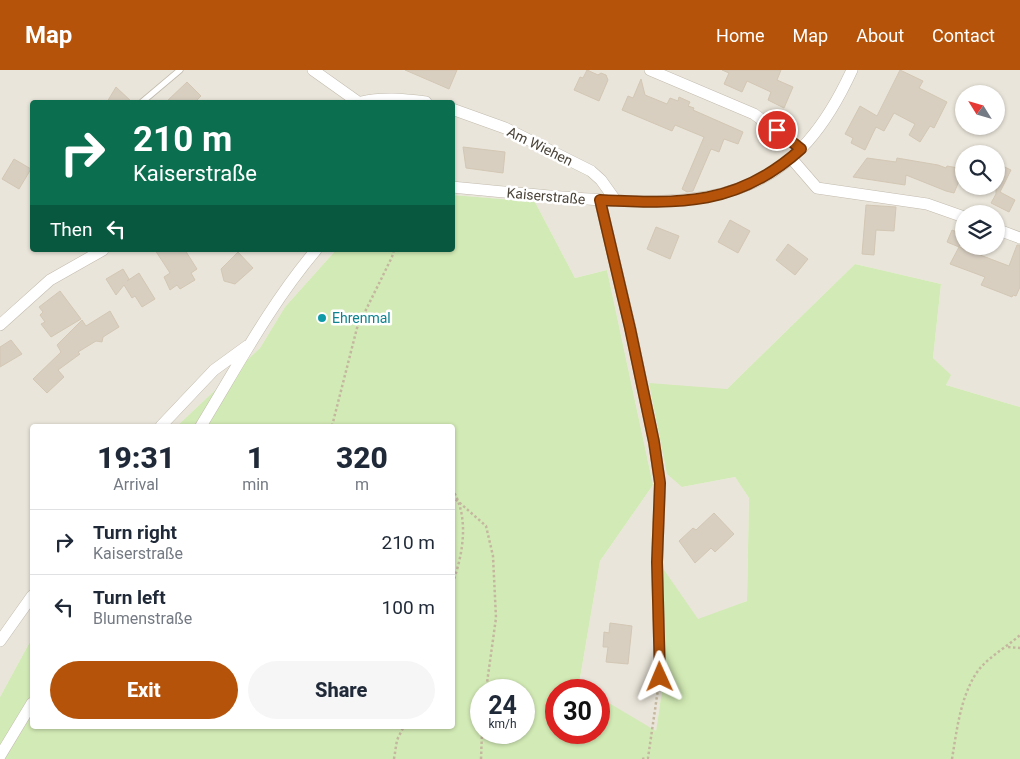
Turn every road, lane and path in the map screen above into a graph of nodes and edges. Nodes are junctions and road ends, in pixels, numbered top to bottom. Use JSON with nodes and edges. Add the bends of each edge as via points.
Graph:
{"nodes":[{"id":1,"x":180,"y":70,"type":"edge"},
{"id":2,"x":313,"y":70,"type":"edge"},
{"id":3,"x":650,"y":70,"type":"edge"},
{"id":4,"x":852,"y":70,"type":"edge"},
{"id":5,"x":144,"y":100,"type":"edge"},
{"id":6,"x":356,"y":100,"type":"edge"},
{"id":7,"x":372,"y":100,"type":"edge"},
{"id":8,"x":414,"y":100,"type":"edge"},
{"id":9,"x":455,"y":110,"type":"edge"},
{"id":10,"x":801,"y":149,"type":"junction"},
{"id":11,"x":791,"y":158,"type":"junction"},
{"id":12,"x":455,"y":187,"type":"edge"},
{"id":13,"x":600,"y":200,"type":"junction"},
{"id":14,"x":616,"y":201,"type":"junction"},
{"id":15,"x":955,"y":214,"type":"edge"},
{"id":16,"x":1005,"y":232,"type":"edge"},
{"id":17,"x":1020,"y":238,"type":"edge"},
{"id":18,"x":99,"y":252,"type":"edge"},
{"id":19,"x":314,"y":252,"type":"edge"},
{"id":20,"x":393,"y":252,"type":"edge"},
{"id":21,"x":0,"y":326,"type":"edge"},
{"id":22,"x":252,"y":342,"type":"junction"},
{"id":23,"x":163,"y":424,"type":"edge"},
{"id":24,"x":202,"y":424,"type":"edge"},
{"id":25,"x":333,"y":424,"type":"edge"},
{"id":26,"x":455,"y":494,"type":"edge"},
{"id":27,"x":455,"y":499,"type":"edge"},
{"id":28,"x":460,"y":503,"type":"junction"},
{"id":29,"x":455,"y":574,"type":"edge"},
{"id":30,"x":30,"y":599,"type":"edge"},
{"id":31,"x":1020,"y":635,"type":"edge"},
{"id":32,"x":0,"y":641,"type":"edge"},
{"id":33,"x":1006,"y":647,"type":"junction"},
{"id":34,"x":1020,"y":648,"type":"edge"},
{"id":35,"x":660,"y":677,"type":"joint"},
{"id":36,"x":488,"y":679,"type":"edge"},
{"id":37,"x":30,"y":706,"type":"edge"},
{"id":38,"x":403,"y":729,"type":"edge"},
{"id":39,"x":482,"y":744,"type":"edge"},
{"id":40,"x":0,"y":756,"type":"edge"},
{"id":41,"x":648,"y":758,"type":"edge"},
{"id":42,"x":394,"y":759,"type":"edge"},
{"id":43,"x":481,"y":759,"type":"edge"},
{"id":44,"x":642,"y":759,"type":"edge"},
{"id":45,"x":952,"y":759,"type":"edge"}],
"edges":[{"from":1,"to":5,"type":"lane"},
{"from":2,"to":6,"type":"street"},
{"from":3,"to":10,"type":"street","via":[[754,114]]},
{"from":4,"to":10,"type":"street","name":"Kaiserstraße","via":[[833,109]]},
{"from":7,"to":8,"type":"street"},
{"from":9,"to":14,"type":"street","name":"Am Wiehen","via":[[505,128],[591,171]]},
{"from":10,"to":11,"type":"street","name":"Kaiserstraße"},
{"from":11,"to":14,"type":"street","name":"Kaiserstraße","via":[[760,179],[724,195],[673,201]]},
{"from":11,"to":15,"type":"street","via":[[817,188],[927,204]]},
{"from":12,"to":13,"type":"street","name":"Kaiserstraße"},
{"from":13,"to":14,"type":"street","name":"Kaiserstraße"},
{"from":13,"to":35,"type":"street","via":[[630,328],[660,483],[657,562]]},
{"from":16,"to":17,"type":"street"},
{"from":18,"to":21,"type":"street","via":[[50,280]]},
{"from":19,"to":22,"type":"street"},
{"from":20,"to":25,"type":"path","via":[[357,328]]},
{"from":22,"to":23,"type":"street","via":[[214,370]]},
{"from":22,"to":24,"type":"street"},
{"from":26,"to":28,"type":"path"},
{"from":27,"to":28,"type":"path"},
{"from":28,"to":29,"type":"path","via":[[464,540]]},
{"from":28,"to":36,"type":"path","via":[[486,526],[493,556],[496,618]]},
{"from":30,"to":32,"type":"street"},
{"from":31,"to":33,"type":"path"},
{"from":33,"to":34,"type":"path"},
{"from":33,"to":45,"type":"path","via":[[982,666],[966,693]]},
{"from":35,"to":41,"type":"path"},
{"from":37,"to":40,"type":"street"},
{"from":38,"to":42,"type":"path"},
{"from":39,"to":43,"type":"path"},
{"from":41,"to":44,"type":"path"}]}
